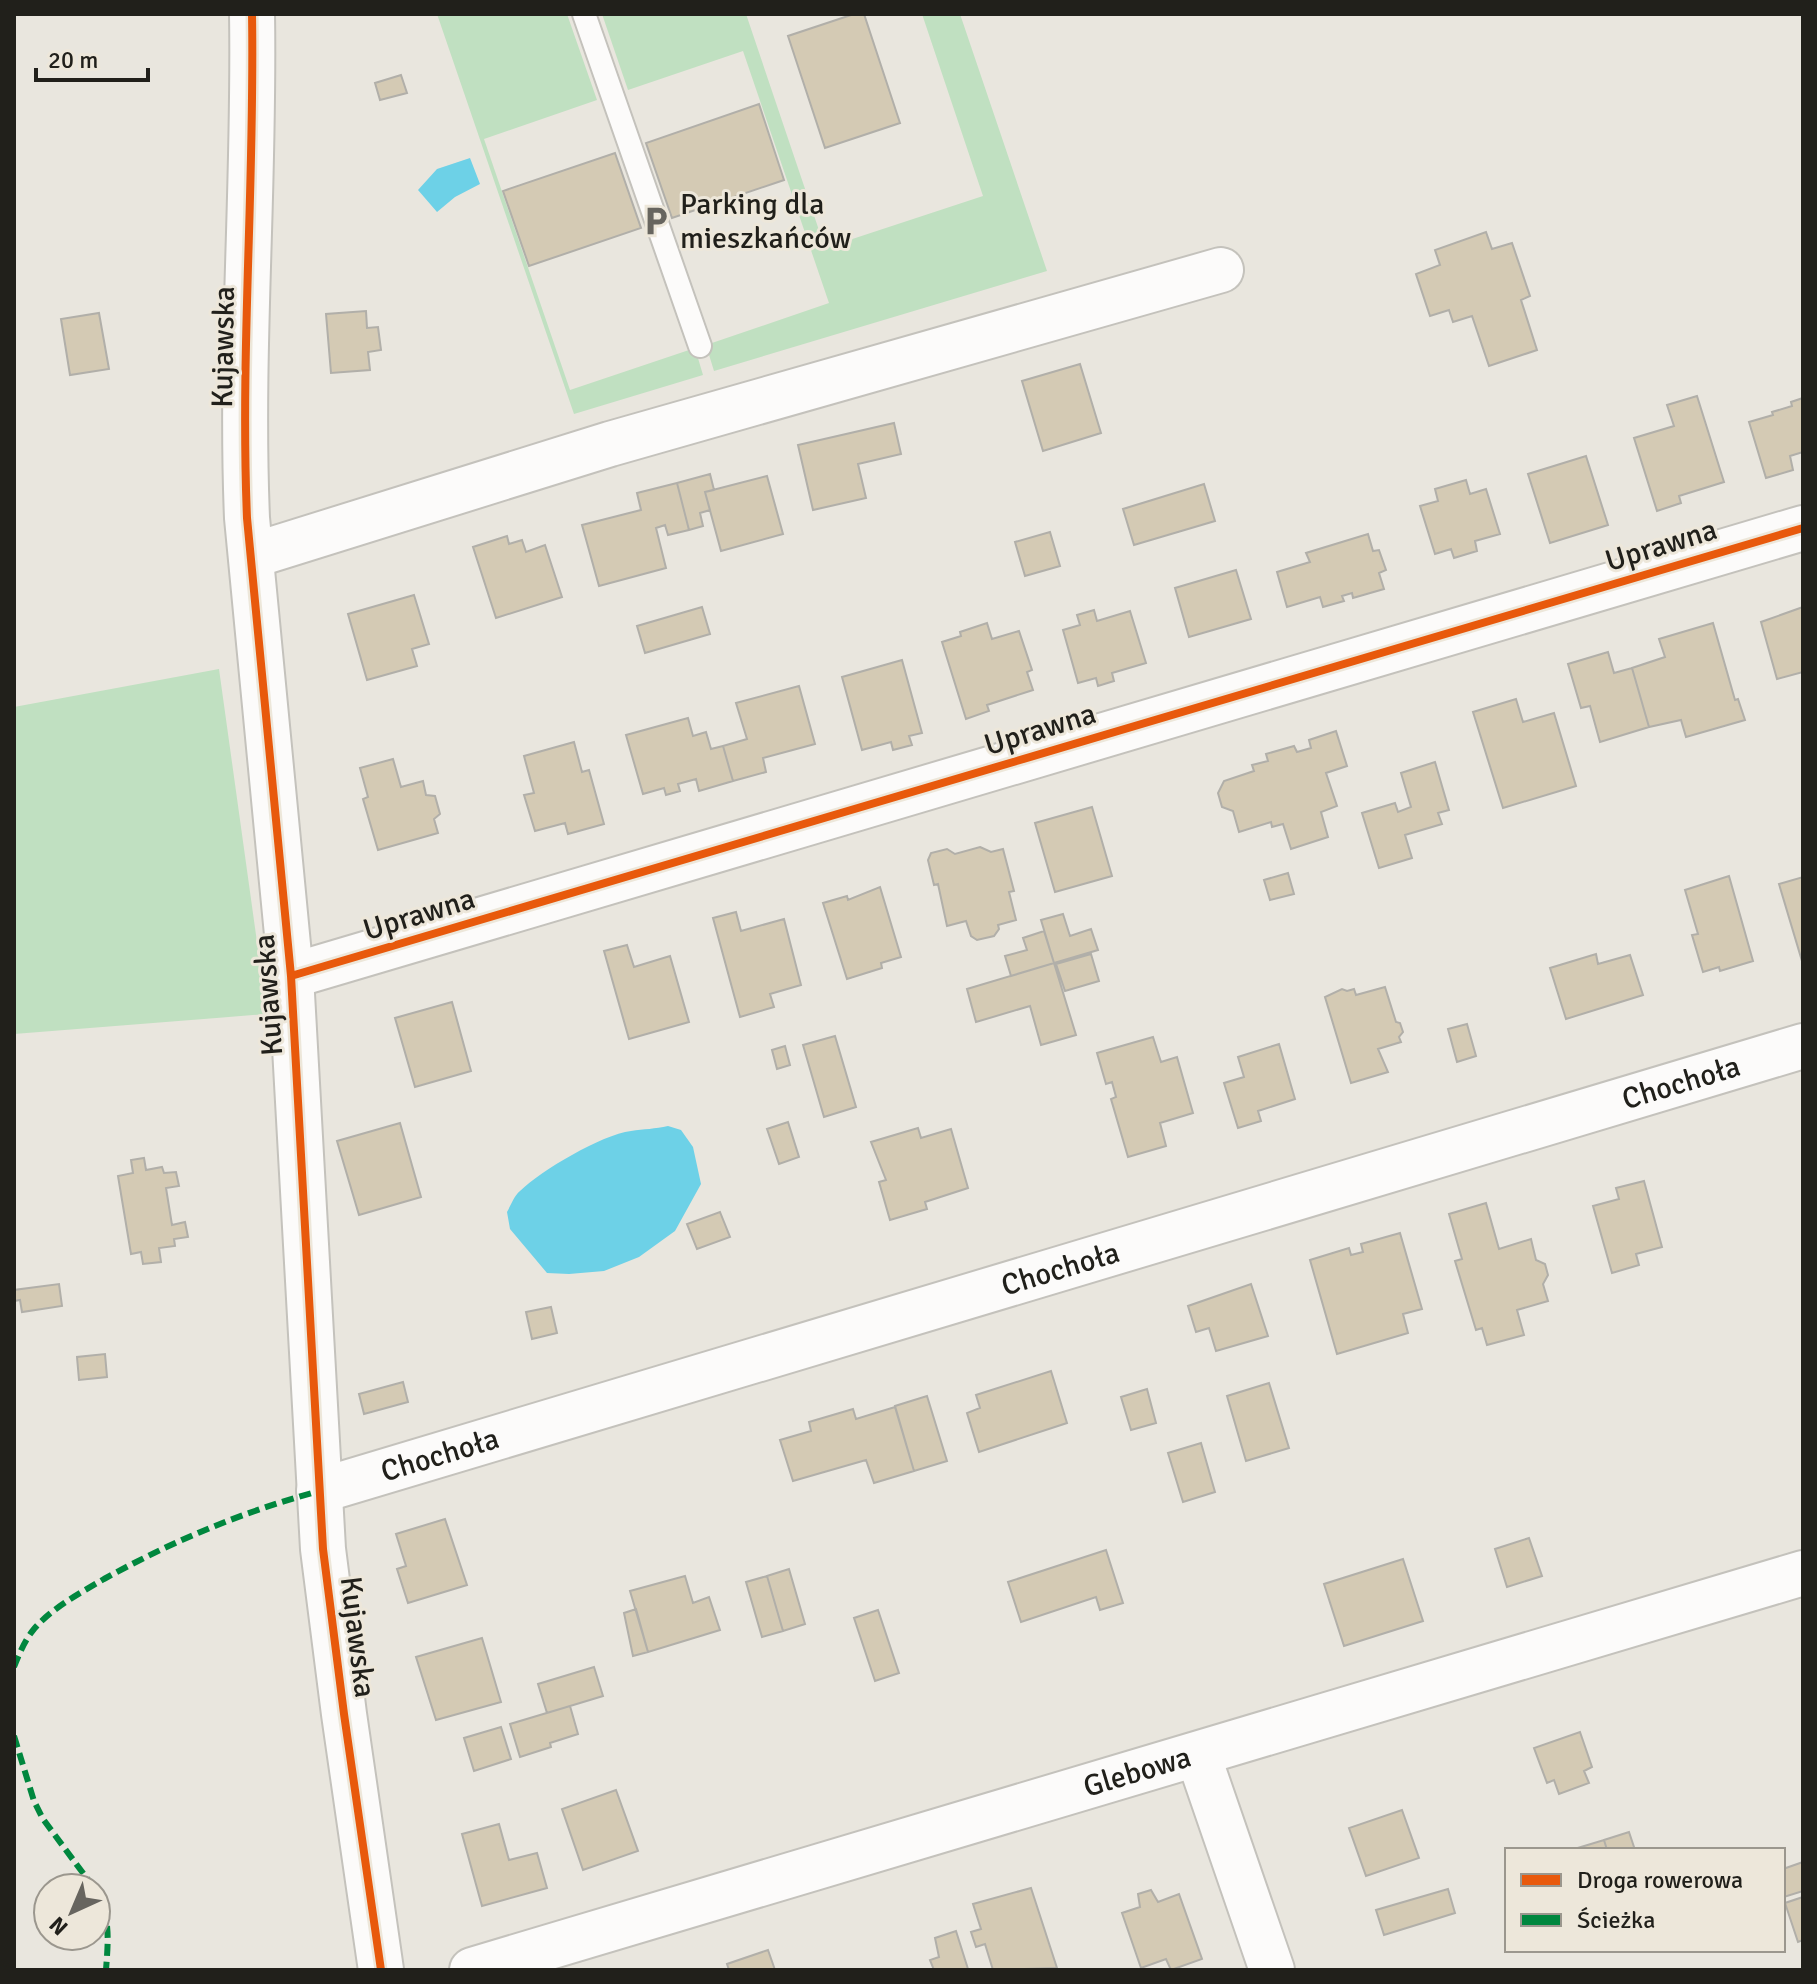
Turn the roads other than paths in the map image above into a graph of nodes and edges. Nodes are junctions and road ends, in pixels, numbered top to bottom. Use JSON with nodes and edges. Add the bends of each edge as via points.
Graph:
{"nodes":[{"id":1,"x":252,"y":14,"type":"edge"},
{"id":2,"x":584,"y":14,"type":"edge"},
{"id":3,"x":1221,"y":270,"type":"dead end"},
{"id":4,"x":700,"y":346,"type":"dead end"},
{"id":5,"x":1803,"y":528,"type":"edge"},
{"id":6,"x":251,"y":556,"type":"junction"},
{"id":7,"x":291,"y":976,"type":"junction"},
{"id":8,"x":1803,"y":1046,"type":"edge"},
{"id":9,"x":319,"y":1491,"type":"junction"},
{"id":10,"x":1803,"y":1573,"type":"edge"},
{"id":11,"x":1198,"y":1755,"type":"junction"},
{"id":12,"x":381,"y":1970,"type":"edge"},
{"id":13,"x":472,"y":1970,"type":"edge"},
{"id":14,"x":1272,"y":1970,"type":"edge"}],
"edges":[{"from":1,"to":6,"type":"street","name":"Kujawska","via":[[245,448]]},
{"from":2,"to":4,"type":"lane"},
{"from":3,"to":6,"type":"street","via":[[651,432]]},
{"from":5,"to":7,"type":"street","name":"Uprawna"},
{"from":6,"to":7,"type":"street","name":"Kujawska"},
{"from":7,"to":9,"type":"street","name":"Kujawska"},
{"from":8,"to":9,"type":"street","name":"Chochoła"},
{"from":9,"to":12,"type":"street","name":"Kujawska"},
{"from":10,"to":11,"type":"street","name":"Glebowa"},
{"from":11,"to":13,"type":"street","name":"Glebowa"},
{"from":11,"to":14,"type":"street"}]}
